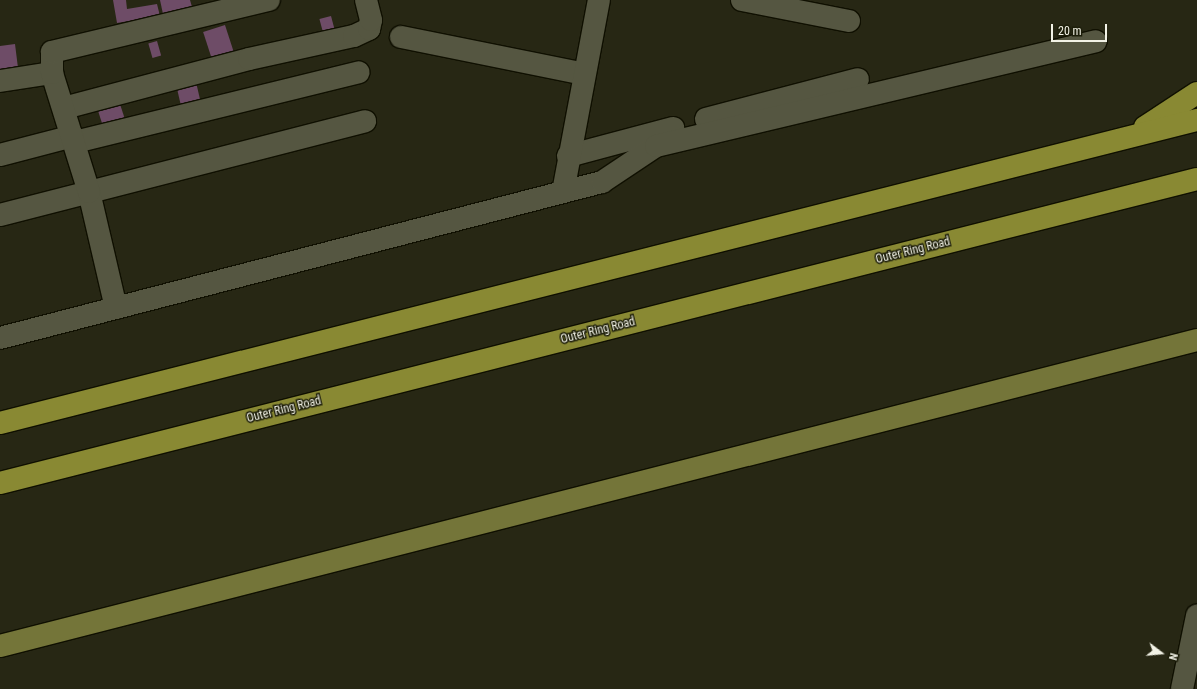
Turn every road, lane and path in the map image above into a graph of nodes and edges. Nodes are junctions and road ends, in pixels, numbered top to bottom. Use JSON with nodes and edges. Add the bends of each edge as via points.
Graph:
{"nodes":[{"id":1,"x":269,"y":0,"type":"edge"},
{"id":2,"x":366,"y":0,"type":"edge"},
{"id":3,"x":599,"y":0,"type":"edge"},
{"id":4,"x":742,"y":0,"type":"edge"},
{"id":5,"x":849,"y":21,"type":"dead end"},
{"id":6,"x":402,"y":37,"type":"dead end"},
{"id":7,"x":1096,"y":41,"type":"dead end"},
{"id":8,"x":359,"y":72,"type":"dead end"},
{"id":9,"x":52,"y":73,"type":"junction"},
{"id":10,"x":584,"y":74,"type":"junction"},
{"id":11,"x":858,"y":79,"type":"dead end"},
{"id":12,"x":0,"y":81,"type":"edge"},
{"id":13,"x":1197,"y":93,"type":"edge"},
{"id":14,"x":64,"y":108,"type":"junction"},
{"id":15,"x":1197,"y":120,"type":"edge"},
{"id":16,"x":365,"y":121,"type":"dead end"},
{"id":17,"x":1131,"y":136,"type":"junction"},
{"id":18,"x":74,"y":139,"type":"junction"},
{"id":19,"x":604,"y":146,"type":"junction"},
{"id":20,"x":0,"y":155,"type":"edge"},
{"id":21,"x":568,"y":156,"type":"junction"},
{"id":22,"x":1197,"y":179,"type":"edge"},
{"id":23,"x":605,"y":180,"type":"junction"},
{"id":24,"x":90,"y":192,"type":"junction"},
{"id":25,"x":563,"y":192,"type":"junction"},
{"id":26,"x":0,"y":215,"type":"edge"},
{"id":27,"x":116,"y":308,"type":"junction"},
{"id":28,"x":0,"y":338,"type":"edge"},
{"id":29,"x":1197,"y":340,"type":"edge"},
{"id":30,"x":0,"y":423,"type":"edge"},
{"id":31,"x":0,"y":483,"type":"edge"},
{"id":32,"x":1197,"y":616,"type":"edge"},
{"id":33,"x":0,"y":646,"type":"edge"},
{"id":34,"x":1182,"y":689,"type":"edge"}],
"edges":[{"from":1,"to":9,"type":"street","via":[[52,52]]},
{"from":2,"to":14,"type":"street","via":[[371,20],[369,29],[354,36],[249,59]]},
{"from":3,"to":10,"type":"street"},
{"from":4,"to":5,"type":"street"},
{"from":6,"to":10,"type":"street"},
{"from":7,"to":23,"type":"street","via":[[656,146]]},
{"from":8,"to":18,"type":"street"},
{"from":9,"to":12,"type":"street"},
{"from":9,"to":14,"type":"street"},
{"from":10,"to":21,"type":"street"},
{"from":11,"to":19,"type":"street"},
{"from":13,"to":17,"type":"highway"},
{"from":14,"to":18,"type":"street"},
{"from":15,"to":17,"type":"highway"},
{"from":16,"to":24,"type":"street"},
{"from":17,"to":30,"type":"highway"},
{"from":18,"to":20,"type":"street"},
{"from":18,"to":24,"type":"street"},
{"from":19,"to":21,"type":"street"},
{"from":19,"to":23,"type":"street"},
{"from":21,"to":25,"type":"street"},
{"from":22,"to":31,"type":"highway","name":"Outer Ring Road"},
{"from":23,"to":25,"type":"street"},
{"from":24,"to":26,"type":"street"},
{"from":24,"to":27,"type":"street"},
{"from":25,"to":27,"type":"street"},
{"from":27,"to":28,"type":"street"},
{"from":29,"to":33,"type":"main road"},
{"from":32,"to":34,"type":"street"}]}
